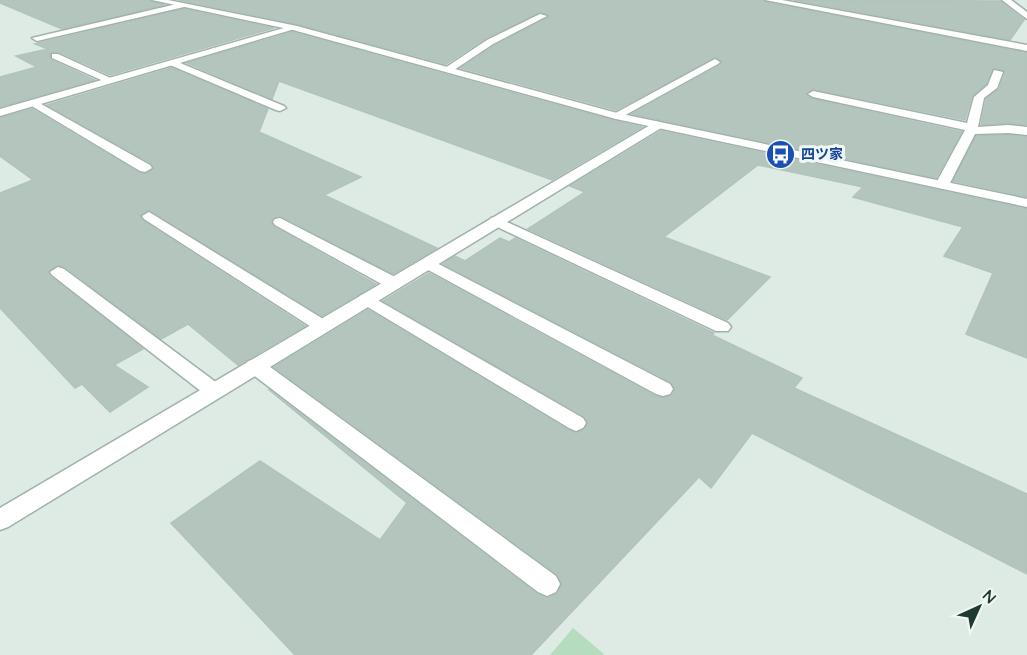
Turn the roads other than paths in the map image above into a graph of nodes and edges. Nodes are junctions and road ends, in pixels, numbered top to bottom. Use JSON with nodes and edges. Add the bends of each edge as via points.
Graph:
{"nodes":[{"id":1,"x":156,"y":0,"type":"edge"},
{"id":2,"x":769,"y":0,"type":"edge"},
{"id":3,"x":1006,"y":0,"type":"edge"},
{"id":4,"x":176,"y":2,"type":"edge"},
{"id":5,"x":543,"y":16,"type":"dead end"},
{"id":6,"x":1027,"y":16,"type":"edge"},
{"id":7,"x":294,"y":28,"type":"junction"},
{"id":8,"x":37,"y":38,"type":"dead end"},
{"id":9,"x":1027,"y":48,"type":"edge"},
{"id":10,"x":55,"y":56,"type":"dead end"},
{"id":11,"x":715,"y":62,"type":"dead end"},
{"id":12,"x":173,"y":63,"type":"junction"},
{"id":13,"x":447,"y":70,"type":"junction"},
{"id":14,"x":998,"y":72,"type":"dead end"},
{"id":15,"x":112,"y":81,"type":"junction"},
{"id":16,"x":813,"y":94,"type":"dead end"},
{"id":17,"x":34,"y":103,"type":"junction"},
{"id":18,"x":280,"y":108,"type":"dead end"},
{"id":19,"x":0,"y":113,"type":"edge"},
{"id":20,"x":616,"y":116,"type":"junction"},
{"id":21,"x":657,"y":125,"type":"junction"},
{"id":22,"x":972,"y":129,"type":"junction"},
{"id":23,"x":1027,"y":131,"type":"edge"},
{"id":24,"x":146,"y":168,"type":"dead end"},
{"id":25,"x":942,"y":185,"type":"junction"},
{"id":26,"x":1027,"y":203,"type":"edge"},
{"id":27,"x":149,"y":216,"type":"dead end"},
{"id":28,"x":496,"y":221,"type":"junction"},
{"id":29,"x":280,"y":222,"type":"dead end"},
{"id":30,"x":427,"y":263,"type":"junction"},
{"id":31,"x":58,"y":272,"type":"dead end"},
{"id":32,"x":393,"y":284,"type":"junction"},
{"id":33,"x":366,"y":299,"type":"junction"},
{"id":34,"x":322,"y":326,"type":"junction"},
{"id":35,"x":722,"y":327,"type":"dead end"},
{"id":36,"x":255,"y":366,"type":"junction"},
{"id":37,"x":663,"y":389,"type":"dead end"},
{"id":38,"x":214,"y":391,"type":"junction"},
{"id":39,"x":576,"y":423,"type":"dead end"},
{"id":40,"x":0,"y":520,"type":"edge"},
{"id":41,"x":547,"y":584,"type":"dead end"}],
"edges":[{"from":1,"to":4,"type":"street"},
{"from":2,"to":9,"type":"street"},
{"from":3,"to":6,"type":"street"},
{"from":4,"to":7,"type":"street"},
{"from":4,"to":8,"type":"street"},
{"from":5,"to":13,"type":"street","via":[[490,42]]},
{"from":7,"to":12,"type":"street"},
{"from":7,"to":13,"type":"street"},
{"from":10,"to":15,"type":"street"},
{"from":11,"to":20,"type":"street"},
{"from":12,"to":15,"type":"street"},
{"from":12,"to":18,"type":"street"},
{"from":13,"to":20,"type":"street"},
{"from":14,"to":22,"type":"street","via":[[993,86],[979,96]]},
{"from":15,"to":17,"type":"street"},
{"from":16,"to":22,"type":"street"},
{"from":17,"to":19,"type":"street"},
{"from":17,"to":24,"type":"street"},
{"from":20,"to":21,"type":"street"},
{"from":21,"to":25,"type":"street"},
{"from":21,"to":28,"type":"street"},
{"from":22,"to":23,"type":"street"},
{"from":22,"to":25,"type":"street"},
{"from":25,"to":26,"type":"street"},
{"from":27,"to":34,"type":"street"},
{"from":28,"to":30,"type":"street"},
{"from":28,"to":35,"type":"street"},
{"from":29,"to":32,"type":"street"},
{"from":30,"to":32,"type":"street"},
{"from":30,"to":37,"type":"street"},
{"from":31,"to":38,"type":"street"},
{"from":32,"to":33,"type":"street"},
{"from":33,"to":34,"type":"street"},
{"from":33,"to":39,"type":"street"},
{"from":34,"to":36,"type":"street"},
{"from":36,"to":38,"type":"street"},
{"from":36,"to":41,"type":"street"},
{"from":38,"to":40,"type":"street"}]}
